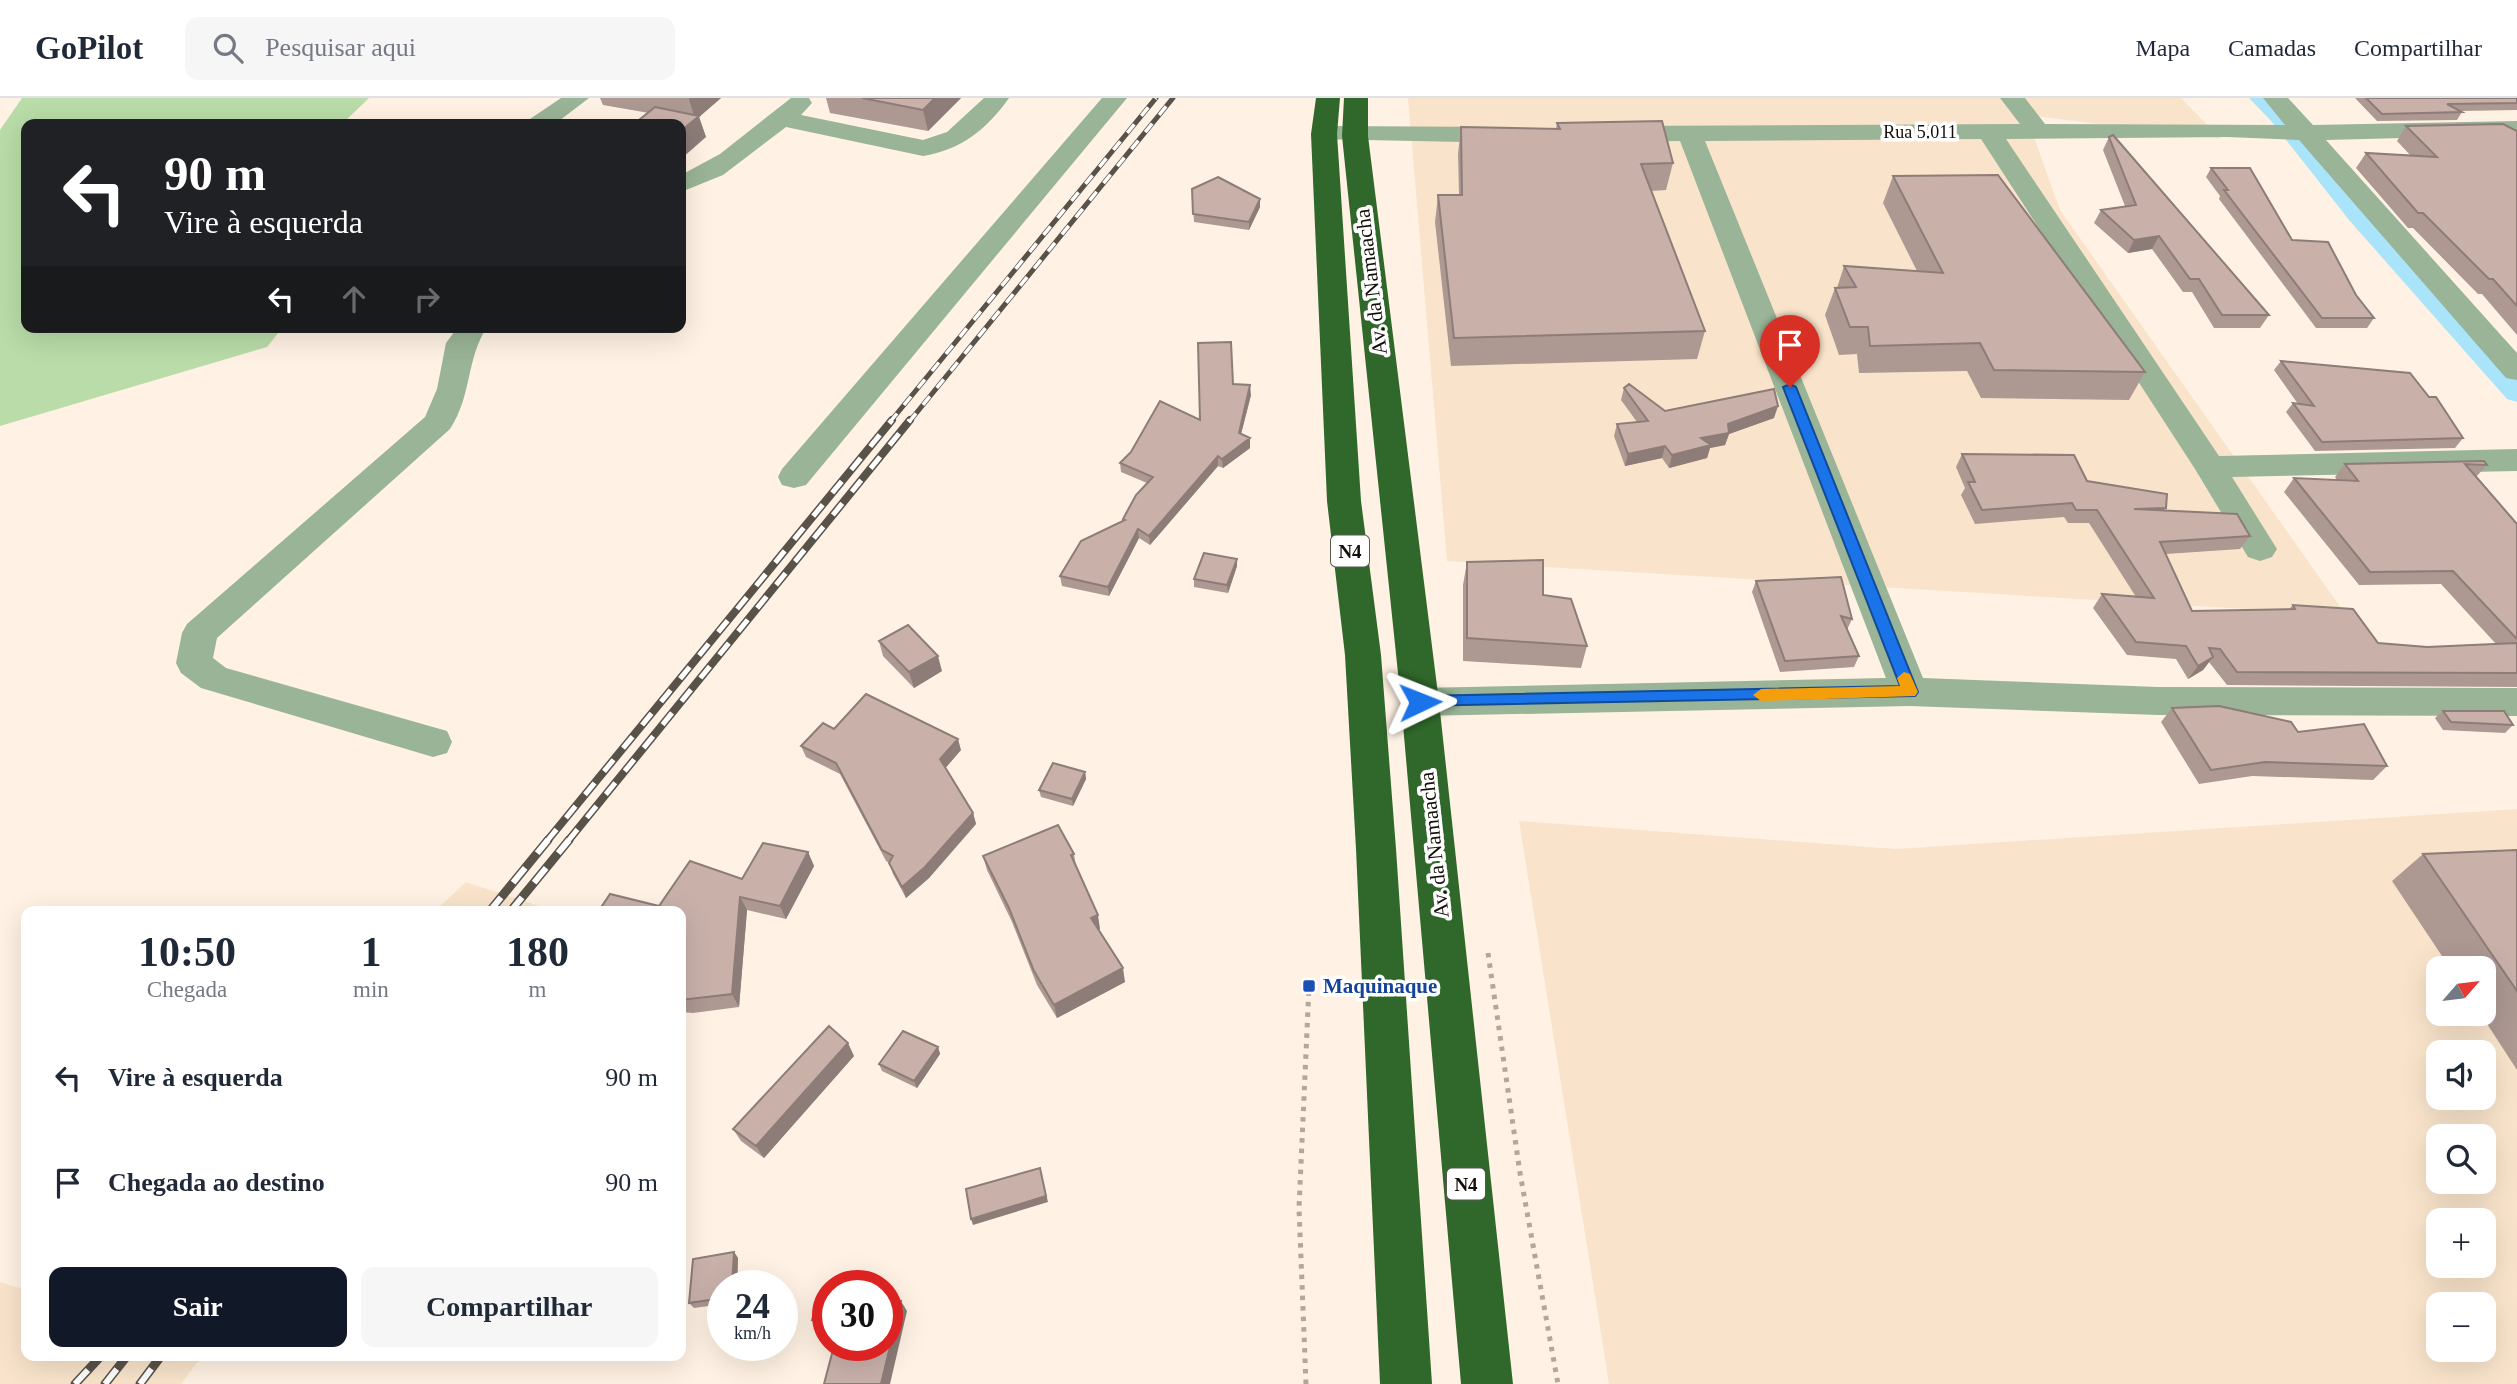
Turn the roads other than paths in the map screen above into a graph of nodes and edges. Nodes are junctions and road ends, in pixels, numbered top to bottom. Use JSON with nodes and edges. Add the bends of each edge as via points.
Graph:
{"nodes":[{"id":1,"x":577,"y":98,"type":"edge"},
{"id":2,"x":806,"y":98,"type":"edge"},
{"id":3,"x":998,"y":98,"type":"edge"},
{"id":4,"x":1115,"y":98,"type":"edge"},
{"id":5,"x":1328,"y":98,"type":"edge"},
{"id":6,"x":1356,"y":98,"type":"edge"},
{"id":7,"x":2012,"y":98,"type":"edge"},
{"id":8,"x":2275,"y":98,"type":"edge"},
{"id":9,"x":781,"y":118,"type":"junction"},
{"id":10,"x":546,"y":119,"type":"edge"},
{"id":11,"x":2039,"y":131,"type":"junction"},
{"id":12,"x":2515,"y":131,"type":"edge"},
{"id":13,"x":1989,"y":132,"type":"junction"},
{"id":14,"x":2304,"y":133,"type":"junction"},
{"id":15,"x":1690,"y":134,"type":"junction"},
{"id":16,"x":1339,"y":135,"type":"junction"},
{"id":17,"x":1540,"y":135,"type":"edge"},
{"id":18,"x":1594,"y":135,"type":"edge"},
{"id":19,"x":686,"y":182,"type":"edge"},
{"id":20,"x":468,"y":333,"type":"edge"},
{"id":21,"x":2517,"y":371,"type":"edge"},
{"id":22,"x":2517,"y":460,"type":"edge"},
{"id":23,"x":2210,"y":467,"type":"junction"},
{"id":24,"x":794,"y":478,"type":"dead end"},
{"id":25,"x":2260,"y":549,"type":"dead end"},
{"id":26,"x":1910,"y":692,"type":"junction"},
{"id":27,"x":1420,"y":702,"type":"junction"},
{"id":28,"x":2517,"y":702,"type":"edge"},
{"id":29,"x":433,"y":742,"type":"dead end"},
{"id":30,"x":1406,"y":1384,"type":"edge"},
{"id":31,"x":1487,"y":1384,"type":"edge"}],
"edges":[{"from":1,"to":10,"type":"street"},
{"from":2,"to":9,"type":"street"},
{"from":3,"to":9,"type":"street","via":[[959,137],[923,148]]},
{"from":4,"to":24,"type":"street"},
{"from":5,"to":16,"type":"highway","name":"Av. da Namaacha","number":"N4"},
{"from":6,"to":16,"type":"highway","name":"Av. da Namaacha","number":"N4"},
{"from":7,"to":11,"type":"street"},
{"from":8,"to":14,"type":"street"},
{"from":9,"to":19,"type":"street","via":[[727,162]]},
{"from":11,"to":13,"type":"street","name":"Rua 5.011"},
{"from":11,"to":14,"type":"street","name":"Rua 5.011"},
{"from":12,"to":14,"type":"street","name":"Rua 5.011"},
{"from":13,"to":15,"type":"street","name":"Rua 5.011"},
{"from":13,"to":23,"type":"street"},
{"from":14,"to":21,"type":"street"},
{"from":15,"to":18,"type":"street","name":"Rua 5.011"},
{"from":15,"to":26,"type":"street"},
{"from":16,"to":17,"type":"street"},
{"from":16,"to":27,"type":"highway","name":"Av. da Namaacha","number":"N4"},
{"from":16,"to":30,"type":"highway","name":"Av. da Namaacha","number":"N4","via":[[1344,501],[1363,655]]},
{"from":20,"to":29,"type":"street","via":[[461,343],[452,389],[439,422],[200,634],[194,663],[214,678]]},
{"from":22,"to":23,"type":"street"},
{"from":23,"to":25,"type":"street"},
{"from":26,"to":27,"type":"street"},
{"from":26,"to":28,"type":"street","via":[[2158,701]]},
{"from":27,"to":31,"type":"highway","name":"Av. da Namaacha","number":"N4"}]}
